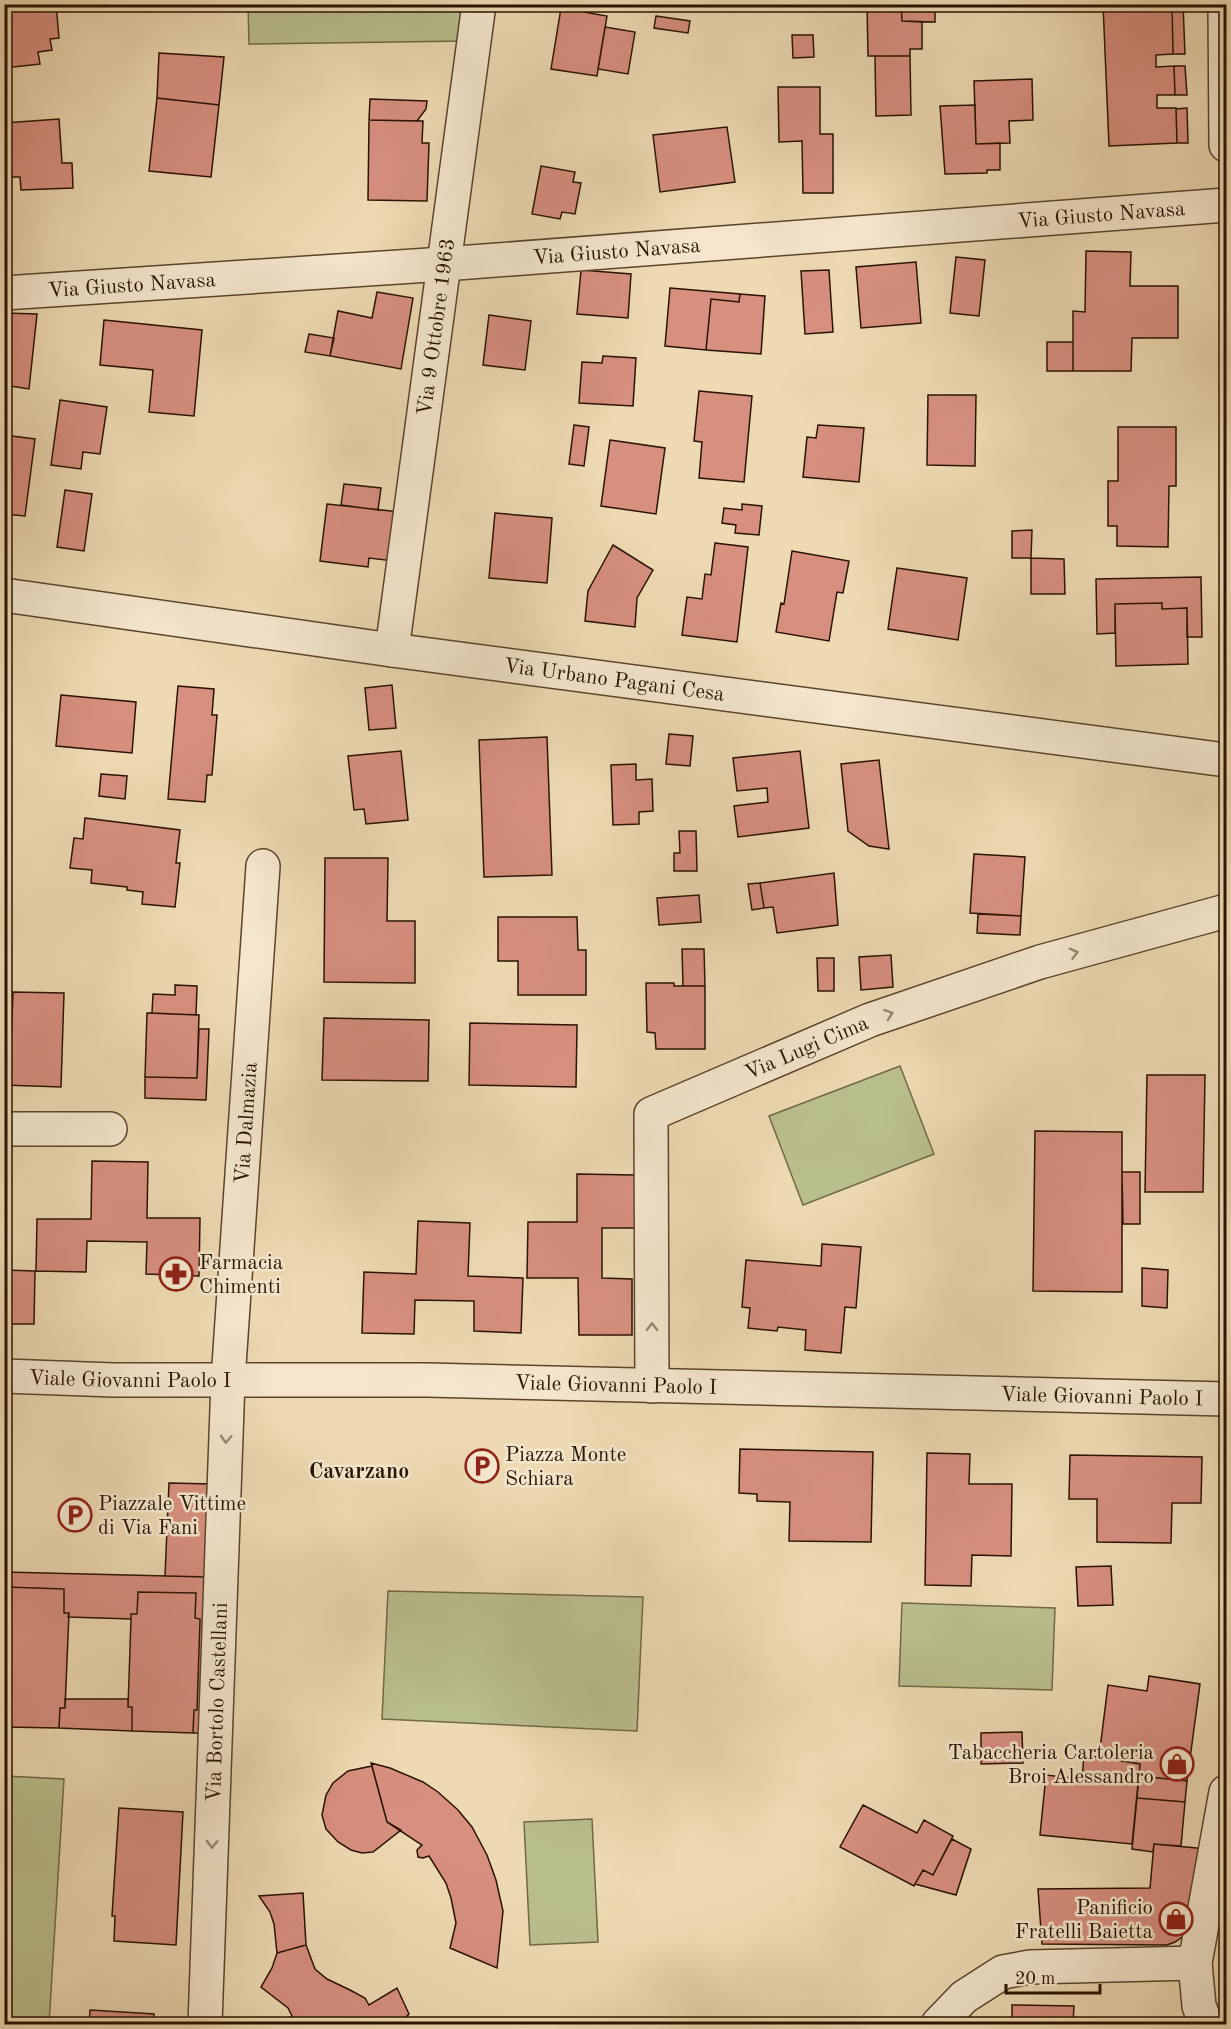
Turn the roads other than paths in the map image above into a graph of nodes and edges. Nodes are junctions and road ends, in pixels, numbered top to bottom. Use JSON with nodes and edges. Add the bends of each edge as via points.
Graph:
{"nodes":[{"id":1,"x":479,"y":4,"type":"edge"},
{"id":2,"x":1225,"y":4,"type":"edge"},
{"id":3,"x":1227,"y":145,"type":"edge"},
{"id":4,"x":1227,"y":205,"type":"edge"},
{"id":5,"x":444,"y":264,"type":"junction"},
{"id":6,"x":4,"y":293,"type":"edge"},
{"id":7,"x":4,"y":595,"type":"edge"},
{"id":8,"x":392,"y":650,"type":"junction"},
{"id":9,"x":1227,"y":760,"type":"edge"},
{"id":10,"x":263,"y":866,"type":"dead end"},
{"id":11,"x":1227,"y":911,"type":"edge"},
{"id":12,"x":110,"y":1128,"type":"dead end"},
{"id":13,"x":4,"y":1129,"type":"edge"},
{"id":14,"x":4,"y":1376,"type":"edge"},
{"id":15,"x":228,"y":1380,"type":"junction"},
{"id":16,"x":652,"y":1386,"type":"junction"},
{"id":17,"x":1227,"y":1399,"type":"edge"},
{"id":18,"x":1227,"y":1792,"type":"edge"},
{"id":19,"x":1195,"y":1963,"type":"junction"},
{"id":20,"x":205,"y":2025,"type":"edge"},
{"id":21,"x":938,"y":2025,"type":"edge"},
{"id":22,"x":1206,"y":2025,"type":"edge"}],
"edges":[{"from":1,"to":5,"type":"street","name":"Via 9 Ottobre 1963"},
{"from":2,"to":3,"type":"street"},
{"from":4,"to":5,"type":"street","name":"Via Giusto Navasa"},
{"from":5,"to":6,"type":"street","name":"Via Giusto Navasa"},
{"from":5,"to":8,"type":"street","name":"Via 9 Ottobre 1963"},
{"from":7,"to":8,"type":"street","name":"Via Urbano Pagani Cesa"},
{"from":8,"to":9,"type":"street","name":"Via Urbano Pagani Cesa"},
{"from":10,"to":15,"type":"street","name":"Via Dalmazia"},
{"from":16,"to":11,"type":"street","name":"Via Lugi Cima","one_way":true,"via":[[651,1113],[870,1020],[1040,962]]},
{"from":12,"to":13,"type":"street"},
{"from":14,"to":15,"type":"street","name":"Viale Giovanni Paolo I"},
{"from":15,"to":16,"type":"street","name":"Viale Giovanni Paolo I"},
{"from":15,"to":20,"type":"street","name":"Via Bortolo Castellani","one_way":true},
{"from":16,"to":17,"type":"street","name":"Viale Giovanni Paolo I"},
{"from":18,"to":19,"type":"street"},
{"from":19,"to":21,"type":"street","via":[[1030,1967],[1003,1972],[964,1997]]},
{"from":19,"to":22,"type":"street","via":[[1199,2006]]}]}
